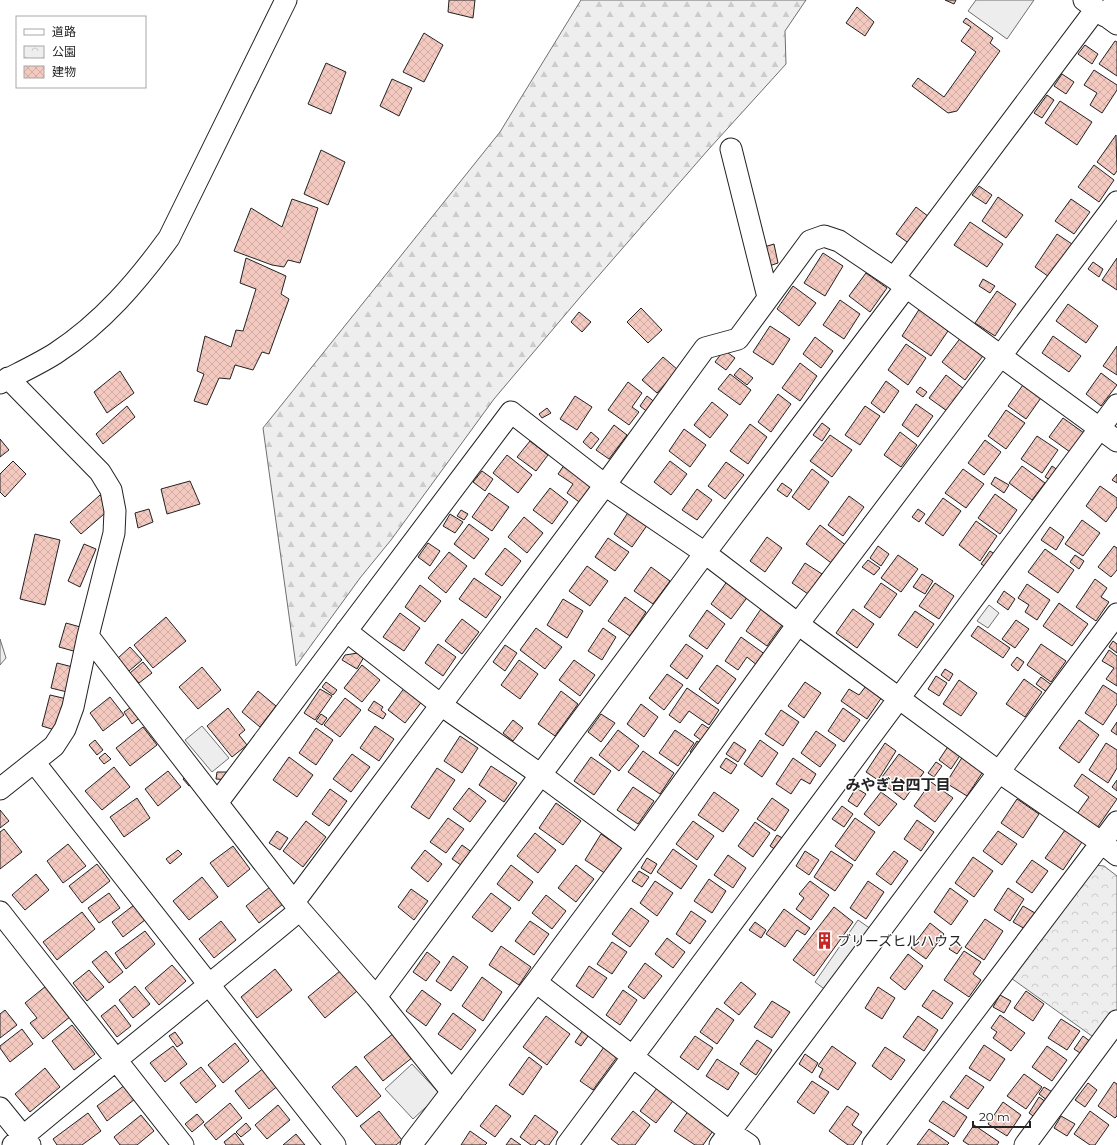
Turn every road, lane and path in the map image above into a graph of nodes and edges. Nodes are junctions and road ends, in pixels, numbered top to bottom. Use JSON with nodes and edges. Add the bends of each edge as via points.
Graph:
{"nodes":[{"id":1,"x":286,"y":0,"type":"edge"},
{"id":2,"x":1104,"y":10,"type":"edge"},
{"id":3,"x":731,"y":149,"type":"dead end"},
{"id":4,"x":1117,"y":202,"type":"edge"},
{"id":5,"x":900,"y":282,"type":"junction"},
{"id":6,"x":768,"y":297,"type":"junction"},
{"id":7,"x":1001,"y":355,"type":"junction"},
{"id":8,"x":4,"y":381,"type":"edge"},
{"id":9,"x":1117,"y":405,"type":"edge"},
{"id":10,"x":1100,"y":428,"type":"junction"},
{"id":11,"x":1117,"y":440,"type":"edge"},
{"id":12,"x":605,"y":485,"type":"junction"},
{"id":13,"x":705,"y":553,"type":"junction"},
{"id":14,"x":1117,"y":614,"type":"edge"},
{"id":15,"x":798,"y":624,"type":"junction"},
{"id":16,"x":346,"y":631,"type":"junction"},
{"id":17,"x":88,"y":636,"type":"junction"},
{"id":18,"x":899,"y":698,"type":"junction"},
{"id":19,"x":441,"y":706,"type":"junction"},
{"id":20,"x":34,"y":762,"type":"junction"},
{"id":21,"x":999,"y":772,"type":"junction"},
{"id":22,"x":541,"y":775,"type":"junction"},
{"id":23,"x":0,"y":789,"type":"edge"},
{"id":24,"x":217,"y":803,"type":"junction"},
{"id":25,"x":1117,"y":822,"type":"edge"},
{"id":26,"x":637,"y":846,"type":"junction"},
{"id":27,"x":1109,"y":849,"type":"edge"},
{"id":28,"x":297,"y":906,"type":"junction"},
{"id":29,"x":0,"y":912,"type":"edge"},
{"id":30,"x":536,"y":982,"type":"junction"},
{"id":31,"x":209,"y":985,"type":"junction"},
{"id":32,"x":376,"y":997,"type":"junction"},
{"id":33,"x":1117,"y":1021,"type":"edge"},
{"id":34,"x":634,"y":1057,"type":"junction"},
{"id":35,"x":116,"y":1060,"type":"junction"},
{"id":36,"x":452,"y":1092,"type":"junction"},
{"id":37,"x":0,"y":1108,"type":"edge"},
{"id":38,"x":725,"y":1138,"type":"edge"},
{"id":39,"x":22,"y":1142,"type":"edge"},
{"id":40,"x":183,"y":1145,"type":"edge"},
{"id":41,"x":336,"y":1145,"type":"edge"},
{"id":42,"x":411,"y":1145,"type":"edge"},
{"id":43,"x":567,"y":1145,"type":"edge"},
{"id":44,"x":749,"y":1145,"type":"edge"},
{"id":45,"x":873,"y":1145,"type":"edge"},
{"id":46,"x":1025,"y":1145,"type":"edge"}],
"edges":[{"from":1,"to":8,"type":"street","via":[[168,238],[144,272],[86,331],[56,353]]},
{"from":2,"to":5,"type":"street"},
{"from":3,"to":6,"type":"street"},
{"from":4,"to":7,"type":"street"},
{"from":5,"to":6,"type":"street","via":[[839,241],[824,236],[810,241]]},
{"from":5,"to":7,"type":"street"},
{"from":5,"to":13,"type":"street"},
{"from":6,"to":12,"type":"street","via":[[738,339],[705,348]]},
{"from":7,"to":10,"type":"street"},
{"from":7,"to":15,"type":"street"},
{"from":8,"to":17,"type":"street","via":[[100,472],[111,490],[115,511],[114,533]]},
{"from":9,"to":10,"type":"street"},
{"from":10,"to":11,"type":"street"},
{"from":10,"to":18,"type":"street"},
{"from":12,"to":13,"type":"street"},
{"from":12,"to":16,"type":"street","via":[[511,412]]},
{"from":12,"to":19,"type":"street"},
{"from":13,"to":15,"type":"street"},
{"from":13,"to":22,"type":"street"},
{"from":14,"to":21,"type":"street"},
{"from":15,"to":18,"type":"street"},
{"from":15,"to":26,"type":"street"},
{"from":16,"to":19,"type":"street"},
{"from":16,"to":24,"type":"street"},
{"from":17,"to":20,"type":"street","via":[[74,707],[65,729],[54,746]]},
{"from":17,"to":24,"type":"street"},
{"from":18,"to":21,"type":"street"},
{"from":18,"to":34,"type":"street"},
{"from":19,"to":22,"type":"street"},
{"from":19,"to":28,"type":"street"},
{"from":20,"to":23,"type":"street"},
{"from":20,"to":31,"type":"street"},
{"from":21,"to":27,"type":"street"},
{"from":21,"to":38,"type":"street"},
{"from":22,"to":26,"type":"street"},
{"from":22,"to":32,"type":"street"},
{"from":24,"to":28,"type":"street"},
{"from":25,"to":27,"type":"street"},
{"from":26,"to":30,"type":"street"},
{"from":27,"to":45,"type":"street"},
{"from":28,"to":31,"type":"street"},
{"from":28,"to":32,"type":"street"},
{"from":29,"to":35,"type":"street"},
{"from":30,"to":34,"type":"street"},
{"from":30,"to":36,"type":"street"},
{"from":31,"to":35,"type":"street"},
{"from":31,"to":41,"type":"street"},
{"from":32,"to":36,"type":"street"},
{"from":33,"to":46,"type":"street"},
{"from":34,"to":38,"type":"street"},
{"from":34,"to":43,"type":"street"},
{"from":35,"to":39,"type":"street"},
{"from":35,"to":40,"type":"street"},
{"from":36,"to":42,"type":"street"},
{"from":37,"to":39,"type":"street"},
{"from":38,"to":44,"type":"street"}]}
